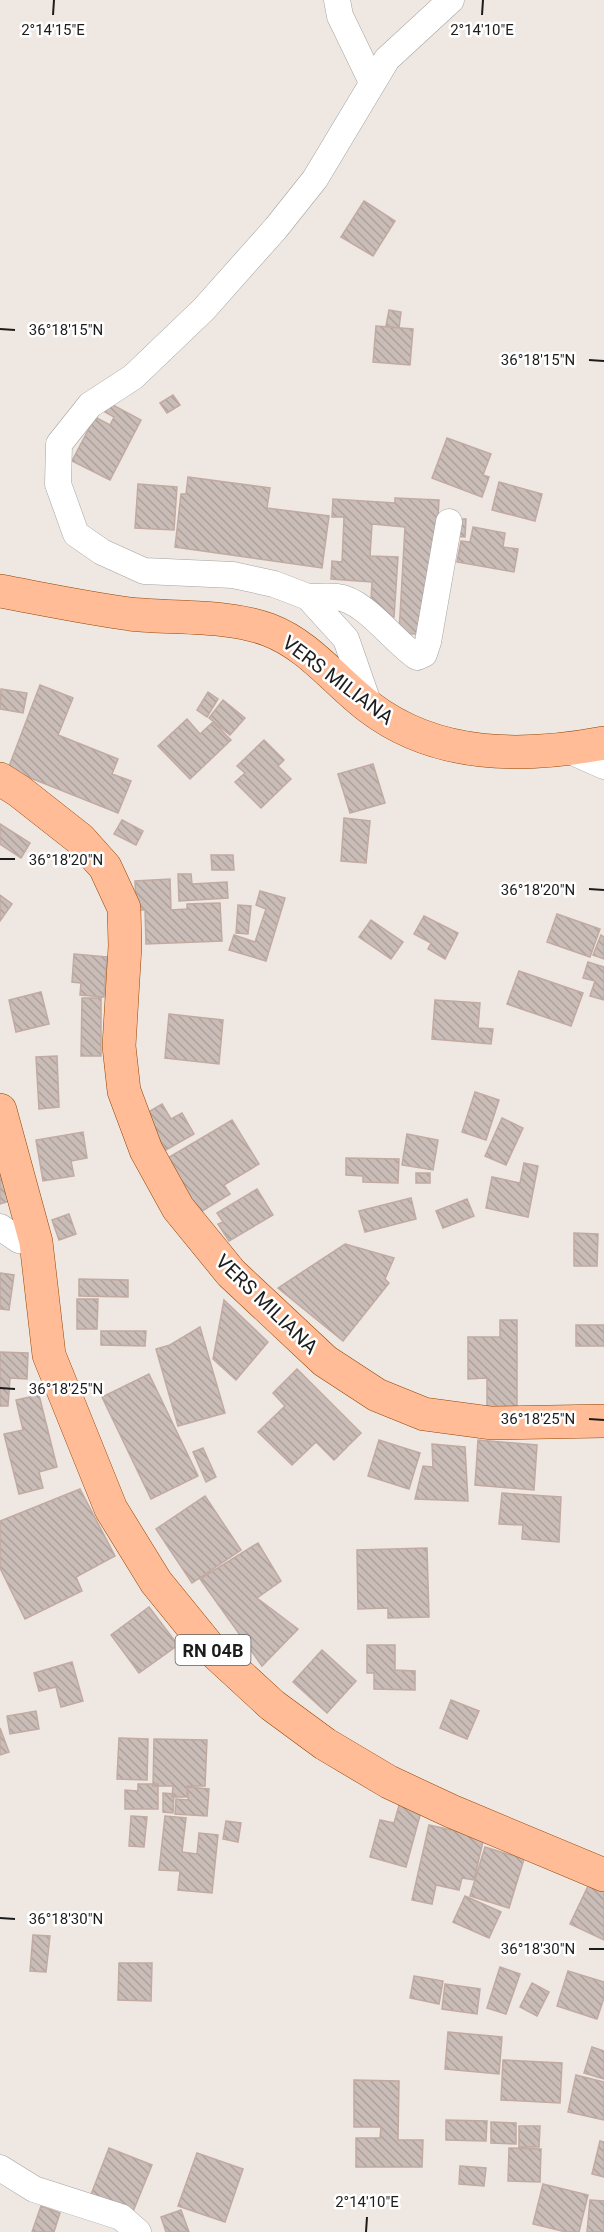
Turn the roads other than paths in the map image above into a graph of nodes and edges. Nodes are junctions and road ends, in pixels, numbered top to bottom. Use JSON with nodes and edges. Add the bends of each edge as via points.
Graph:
{"nodes":[{"id":1,"x":337,"y":0,"type":"edge"},
{"id":2,"x":451,"y":0,"type":"edge"},
{"id":3,"x":372,"y":82,"type":"junction"},
{"id":4,"x":449,"y":522,"type":"dead end"},
{"id":5,"x":0,"y":591,"type":"edge"},
{"id":6,"x":308,"y":597,"type":"junction"},
{"id":7,"x":370,"y":708,"type":"junction"},
{"id":8,"x":604,"y":743,"type":"edge"},
{"id":9,"x":568,"y":750,"type":"junction"},
{"id":10,"x":604,"y":766,"type":"edge"},
{"id":11,"x":0,"y":779,"type":"edge"},
{"id":12,"x":0,"y":1110,"type":"edge"},
{"id":13,"x":0,"y":1227,"type":"edge"},
{"id":14,"x":36,"y":1242,"type":"junction"},
{"id":15,"x":604,"y":1421,"type":"edge"},
{"id":16,"x":604,"y":1875,"type":"edge"},
{"id":17,"x":0,"y":2168,"type":"edge"},
{"id":18,"x":138,"y":2232,"type":"edge"}],
"edges":[{"from":1,"to":3,"type":"street","via":[[340,16]]},
{"from":2,"to":3,"type":"street","via":[[387,59]]},
{"from":3,"to":6,"type":"street","via":[[315,179],[276,228],[204,309],[133,377],[90,405],[59,444],[58,483],[76,534],[102,552],[144,571],[233,575]]},
{"from":4,"to":6,"type":"street","via":[[424,654],[417,657],[406,650],[357,603],[339,597]]},
{"from":5,"to":7,"type":"main road","name":"VERS MILIANA","via":[[131,614],[228,621],[269,630],[298,646]]},
{"from":6,"to":7,"type":"street","via":[[346,639]]},
{"from":7,"to":9,"type":"main road","name":"VERS MILIANA","via":[[411,733],[454,747],[510,753]]},
{"from":8,"to":9,"type":"main road","name":"VERS MILIANA"},
{"from":9,"to":10,"type":"street"},
{"from":11,"to":15,"type":"main road","name":"VERS MILIANA","via":[[80,839],[105,867],[124,908],[118,1046],[124,1091],[146,1150],[178,1208],[231,1274],[326,1361],[377,1395],[424,1414],[491,1423]]},
{"from":12,"to":14,"type":"main road","number":"RN 04B"},
{"from":13,"to":14,"type":"street","via":[[19,1240]]},
{"from":14,"to":16,"type":"main road","number":"RN 04B","via":[[49,1355],[111,1509],[156,1582],[208,1646],[272,1705],[356,1764],[451,1811]]},
{"from":17,"to":18,"type":"street","via":[[34,2189],[121,2217]]}]}
